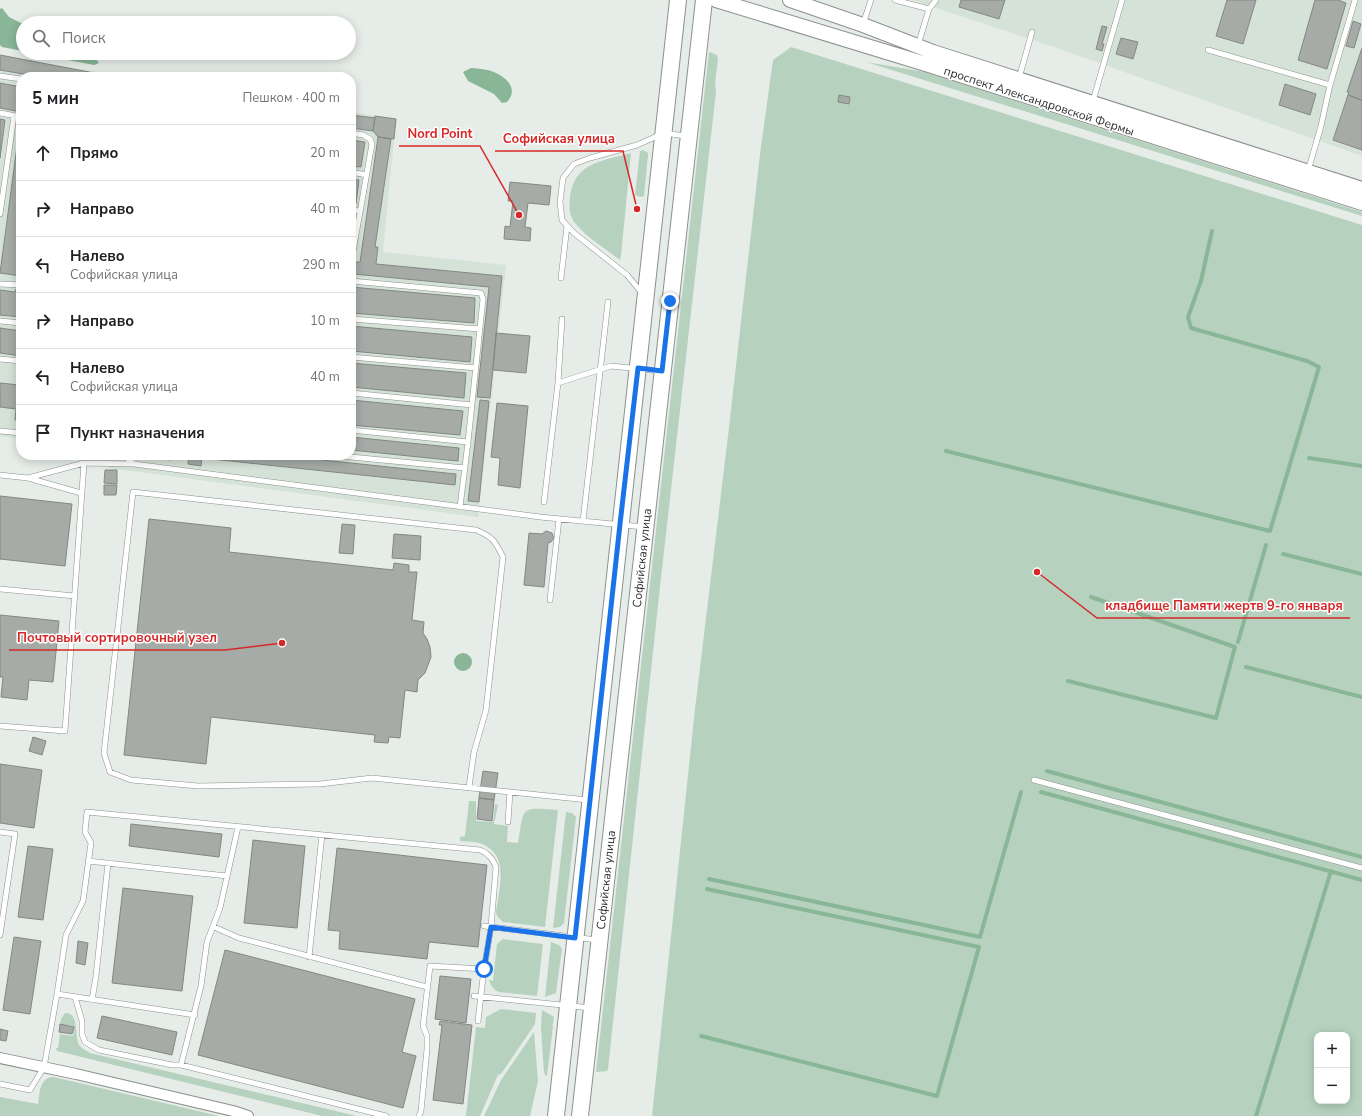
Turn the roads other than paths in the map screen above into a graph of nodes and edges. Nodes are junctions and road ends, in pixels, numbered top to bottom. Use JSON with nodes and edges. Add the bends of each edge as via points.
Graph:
{"nodes":[{"id":1,"x":678,"y":0,"type":"edge"},
{"id":2,"x":704,"y":0,"type":"edge"},
{"id":3,"x":716,"y":0,"type":"edge"},
{"id":4,"x":790,"y":0,"type":"edge"},
{"id":5,"x":871,"y":0,"type":"edge"},
{"id":6,"x":895,"y":0,"type":"edge"},
{"id":7,"x":936,"y":0,"type":"edge"},
{"id":8,"x":1122,"y":0,"type":"edge"},
{"id":9,"x":1355,"y":0,"type":"edge"},
{"id":10,"x":929,"y":9,"type":"junction"},
{"id":11,"x":863,"y":25,"type":"junction"},
{"id":12,"x":1032,"y":32,"type":"dead end"},
{"id":13,"x":917,"y":46,"type":"junction"},
{"id":14,"x":1208,"y":50,"type":"dead end"},
{"id":15,"x":0,"y":76,"type":"edge"},
{"id":16,"x":16,"y":78,"type":"edge"},
{"id":17,"x":1018,"y":79,"type":"junction"},
{"id":18,"x":1330,"y":85,"type":"junction"},
{"id":19,"x":1092,"y":103,"type":"junction"},
{"id":20,"x":0,"y":113,"type":"edge"},
{"id":21,"x":14,"y":116,"type":"joint"},
{"id":22,"x":356,"y":134,"type":"edge"},
{"id":23,"x":664,"y":134,"type":"junction"},
{"id":24,"x":688,"y":136,"type":"junction"},
{"id":25,"x":1308,"y":171,"type":"junction"},
{"id":26,"x":356,"y":173,"type":"edge"},
{"id":27,"x":367,"y":175,"type":"junction"},
{"id":28,"x":1362,"y":189,"type":"edge"},
{"id":29,"x":1362,"y":204,"type":"edge"},
{"id":30,"x":356,"y":211,"type":"edge"},
{"id":31,"x":360,"y":211,"type":"junction"},
{"id":32,"x":0,"y":214,"type":"edge"},
{"id":33,"x":567,"y":226,"type":"junction"},
{"id":34,"x":356,"y":230,"type":"edge"},
{"id":35,"x":561,"y":278,"type":"dead end"},
{"id":36,"x":356,"y":281,"type":"edge"},
{"id":37,"x":0,"y":284,"type":"edge"},
{"id":38,"x":16,"y":285,"type":"edge"},
{"id":39,"x":646,"y":298,"type":"junction"},
{"id":40,"x":608,"y":302,"type":"dead end"},
{"id":41,"x":356,"y":319,"type":"edge"},
{"id":42,"x":562,"y":319,"type":"dead end"},
{"id":43,"x":0,"y":320,"type":"edge"},
{"id":44,"x":16,"y":322,"type":"edge"},
{"id":45,"x":480,"y":329,"type":"junction"},
{"id":46,"x":356,"y":357,"type":"edge"},
{"id":47,"x":0,"y":359,"type":"edge"},
{"id":48,"x":16,"y":361,"type":"edge"},
{"id":49,"x":476,"y":368,"type":"junction"},
{"id":50,"x":638,"y":368,"type":"junction"},
{"id":51,"x":600,"y":370,"type":"junction"},
{"id":52,"x":662,"y":371,"type":"junction"},
{"id":53,"x":558,"y":383,"type":"junction"},
{"id":54,"x":356,"y":393,"type":"edge"},
{"id":55,"x":472,"y":405,"type":"junction"},
{"id":56,"x":0,"y":431,"type":"edge"},
{"id":57,"x":356,"y":431,"type":"edge"},
{"id":58,"x":16,"y":433,"type":"edge"},
{"id":59,"x":468,"y":442,"type":"junction"},
{"id":60,"x":356,"y":458,"type":"edge"},
{"id":61,"x":130,"y":460,"type":"edge"},
{"id":62,"x":84,"y":463,"type":"junction"},
{"id":63,"x":134,"y":464,"type":"junction"},
{"id":64,"x":465,"y":468,"type":"junction"},
{"id":65,"x":0,"y":475,"type":"edge"},
{"id":66,"x":28,"y":478,"type":"junction"},
{"id":67,"x":81,"y":493,"type":"junction"},
{"id":68,"x":544,"y":502,"type":"dead end"},
{"id":69,"x":460,"y":507,"type":"junction"},
{"id":70,"x":559,"y":519,"type":"junction"},
{"id":71,"x":583,"y":521,"type":"junction"},
{"id":72,"x":620,"y":524,"type":"junction"},
{"id":73,"x":645,"y":527,"type":"junction"},
{"id":74,"x":0,"y":589,"type":"edge"},
{"id":75,"x":75,"y":596,"type":"junction"},
{"id":76,"x":550,"y":600,"type":"dead end"},
{"id":77,"x":0,"y":726,"type":"edge"},
{"id":78,"x":1034,"y":780,"type":"dead end"},
{"id":79,"x":469,"y":787,"type":"junction"},
{"id":80,"x":510,"y":792,"type":"junction"},
{"id":81,"x":589,"y":800,"type":"junction"},
{"id":82,"x":508,"y":822,"type":"dead end"},
{"id":83,"x":238,"y":826,"type":"junction"},
{"id":84,"x":0,"y":832,"type":"edge"},
{"id":85,"x":322,"y":834,"type":"junction"},
{"id":86,"x":88,"y":861,"type":"junction"},
{"id":87,"x":108,"y":863,"type":"junction"},
{"id":88,"x":1362,"y":868,"type":"edge"},
{"id":89,"x":227,"y":876,"type":"junction"},
{"id":90,"x":484,"y":926,"type":"dead end"},
{"id":91,"x":214,"y":927,"type":"junction"},
{"id":92,"x":491,"y":927,"type":"junction"},
{"id":93,"x":0,"y":935,"type":"edge"},
{"id":94,"x":575,"y":938,"type":"junction"},
{"id":95,"x":599,"y":940,"type":"junction"},
{"id":96,"x":309,"y":957,"type":"junction"},
{"id":97,"x":484,"y":969,"type":"junction"},
{"id":98,"x":427,"y":987,"type":"junction"},
{"id":99,"x":57,"y":994,"type":"junction"},
{"id":100,"x":474,"y":996,"type":"dead end"},
{"id":101,"x":75,"y":997,"type":"junction"},
{"id":102,"x":481,"y":997,"type":"junction"},
{"id":103,"x":92,"y":1000,"type":"junction"},
{"id":104,"x":567,"y":1006,"type":"junction"},
{"id":105,"x":591,"y":1008,"type":"junction"},
{"id":106,"x":194,"y":1015,"type":"junction"},
{"id":107,"x":478,"y":1021,"type":"dead end"},
{"id":108,"x":0,"y":1058,"type":"edge"},
{"id":109,"x":181,"y":1065,"type":"junction"},
{"id":110,"x":44,"y":1067,"type":"junction"},
{"id":111,"x":0,"y":1084,"type":"edge"},
{"id":112,"x":248,"y":1116,"type":"edge"},
{"id":113,"x":386,"y":1116,"type":"edge"},
{"id":114,"x":419,"y":1116,"type":"edge"},
{"id":115,"x":556,"y":1116,"type":"edge"},
{"id":116,"x":580,"y":1116,"type":"edge"}],
"edges":[{"from":1,"to":23,"type":"main road","name":"Софийская улица"},
{"from":2,"to":24,"type":"main road","name":"Софийская улица"},
{"from":3,"to":29,"type":"main road","name":"проспект Александровской Фермы"},
{"from":4,"to":11,"type":"main road","name":"проспект Александровской Фермы"},
{"from":5,"to":11,"type":"lane"},
{"from":6,"to":10,"type":"lane"},
{"from":7,"to":10,"type":"lane"},
{"from":8,"to":19,"type":"lane"},
{"from":9,"to":18,"type":"lane"},
{"from":10,"to":13,"type":"lane"},
{"from":11,"to":13,"type":"main road","name":"проспект Александровской Фермы"},
{"from":12,"to":17,"type":"lane"},
{"from":13,"to":17,"type":"main road","name":"проспект Александровской Фермы"},
{"from":14,"to":18,"type":"lane"},
{"from":15,"to":16,"type":"lane"},
{"from":17,"to":19,"type":"main road","name":"проспект Александровской Фермы"},
{"from":18,"to":25,"type":"lane"},
{"from":19,"to":25,"type":"main road","name":"проспект Александровской Фермы"},
{"from":20,"to":21,"type":"lane"},
{"from":21,"to":32,"type":"lane"},
{"from":22,"to":27,"type":"lane","via":[[370,139],[372,144]]},
{"from":23,"to":24,"type":"lane"},
{"from":23,"to":33,"type":"lane","via":[[574,164],[563,178],[560,202],[562,220]]},
{"from":23,"to":39,"type":"main road","name":"Софийская улица"},
{"from":24,"to":52,"type":"main road","name":"Софийская улица"},
{"from":25,"to":28,"type":"main road","name":"проспект Александровской Фермы"},
{"from":26,"to":27,"type":"lane"},
{"from":27,"to":31,"type":"lane"},
{"from":30,"to":31,"type":"lane"},
{"from":31,"to":34,"type":"lane"},
{"from":33,"to":35,"type":"lane"},
{"from":33,"to":39,"type":"lane","via":[[627,274]]},
{"from":36,"to":45,"type":"lane","via":[[481,293],[483,299]]},
{"from":37,"to":38,"type":"lane"},
{"from":39,"to":50,"type":"main road","name":"Софийская улица"},
{"from":40,"to":51,"type":"lane"},
{"from":41,"to":45,"type":"lane"},
{"from":42,"to":53,"type":"lane"},
{"from":43,"to":44,"type":"lane"},
{"from":45,"to":49,"type":"lane"},
{"from":46,"to":49,"type":"lane"},
{"from":47,"to":48,"type":"lane"},
{"from":49,"to":55,"type":"lane"},
{"from":50,"to":51,"type":"lane","via":[[611,366]]},
{"from":50,"to":52,"type":"lane"},
{"from":50,"to":72,"type":"main road","name":"Софийская улица"},
{"from":51,"to":53,"type":"lane"},
{"from":51,"to":71,"type":"lane"},
{"from":52,"to":73,"type":"main road","name":"Софийская улица"},
{"from":53,"to":68,"type":"lane"},
{"from":54,"to":55,"type":"lane"},
{"from":55,"to":59,"type":"lane"},
{"from":56,"to":58,"type":"lane"},
{"from":57,"to":59,"type":"lane"},
{"from":59,"to":64,"type":"lane"},
{"from":60,"to":64,"type":"lane"},
{"from":61,"to":63,"type":"lane"},
{"from":62,"to":63,"type":"lane"},
{"from":62,"to":66,"type":"lane"},
{"from":62,"to":67,"type":"lane"},
{"from":63,"to":69,"type":"lane"},
{"from":64,"to":69,"type":"lane"},
{"from":65,"to":66,"type":"lane"},
{"from":66,"to":67,"type":"lane"},
{"from":67,"to":75,"type":"lane"},
{"from":69,"to":70,"type":"lane"},
{"from":70,"to":71,"type":"lane"},
{"from":70,"to":76,"type":"lane"},
{"from":71,"to":72,"type":"lane"},
{"from":72,"to":73,"type":"lane"},
{"from":72,"to":81,"type":"main road","name":"Софийская улица"},
{"from":73,"to":95,"type":"main road","name":"Софийская улица"},
{"from":74,"to":75,"type":"lane"},
{"from":75,"to":77,"type":"lane","via":[[65,731]]},
{"from":78,"to":88,"type":"lane"},
{"from":79,"to":79,"type":"lane","via":[[474,752],[486,710],[503,557],[489,535],[476,530],[132,492],[104,753],[110,772],[131,780],[198,786],[320,784],[372,778]]},
{"from":79,"to":80,"type":"lane"},
{"from":80,"to":81,"type":"lane"},
{"from":80,"to":82,"type":"lane"},
{"from":81,"to":94,"type":"main road","name":"Софийская улица"},
{"from":83,"to":85,"type":"lane"},
{"from":83,"to":86,"type":"lane","via":[[87,812],[85,832],[91,843]]},
{"from":83,"to":89,"type":"lane"},
{"from":84,"to":93,"type":"lane","via":[[15,834]]},
{"from":85,"to":92,"type":"lane","via":[[480,850],[488,854],[496,867]]},
{"from":85,"to":96,"type":"lane"},
{"from":86,"to":87,"type":"lane"},
{"from":86,"to":99,"type":"lane","via":[[83,902],[66,935]]},
{"from":87,"to":89,"type":"lane"},
{"from":87,"to":103,"type":"lane"},
{"from":89,"to":91,"type":"lane"},
{"from":90,"to":92,"type":"lane"},
{"from":91,"to":96,"type":"lane","via":[[239,938]]},
{"from":91,"to":106,"type":"lane","via":[[207,942]]},
{"from":92,"to":94,"type":"lane"},
{"from":92,"to":97,"type":"lane"},
{"from":94,"to":95,"type":"lane"},
{"from":94,"to":104,"type":"main road","name":"Софийская улица"},
{"from":95,"to":105,"type":"main road","name":"Софийская улица"},
{"from":96,"to":98,"type":"lane"},
{"from":97,"to":98,"type":"lane","via":[[430,966]]},
{"from":97,"to":102,"type":"lane"},
{"from":98,"to":114,"type":"lane","via":[[423,1026],[427,1036],[427,1049]]},
{"from":99,"to":101,"type":"lane"},
{"from":99,"to":110,"type":"lane"},
{"from":100,"to":102,"type":"lane"},
{"from":101,"to":103,"type":"lane"},
{"from":101,"to":109,"type":"lane","via":[[82,1021],[82,1034],[86,1042],[92,1046],[100,1050]]},
{"from":102,"to":104,"type":"lane"},
{"from":102,"to":107,"type":"lane"},
{"from":103,"to":106,"type":"lane"},
{"from":104,"to":105,"type":"lane"},
{"from":104,"to":115,"type":"main road","name":"Софийская улица"},
{"from":105,"to":116,"type":"main road","name":"Софийская улица"},
{"from":106,"to":109,"type":"lane"},
{"from":108,"to":110,"type":"street"},
{"from":109,"to":113,"type":"lane"},
{"from":110,"to":111,"type":"lane","via":[[30,1090]]},
{"from":110,"to":112,"type":"street"}]}
